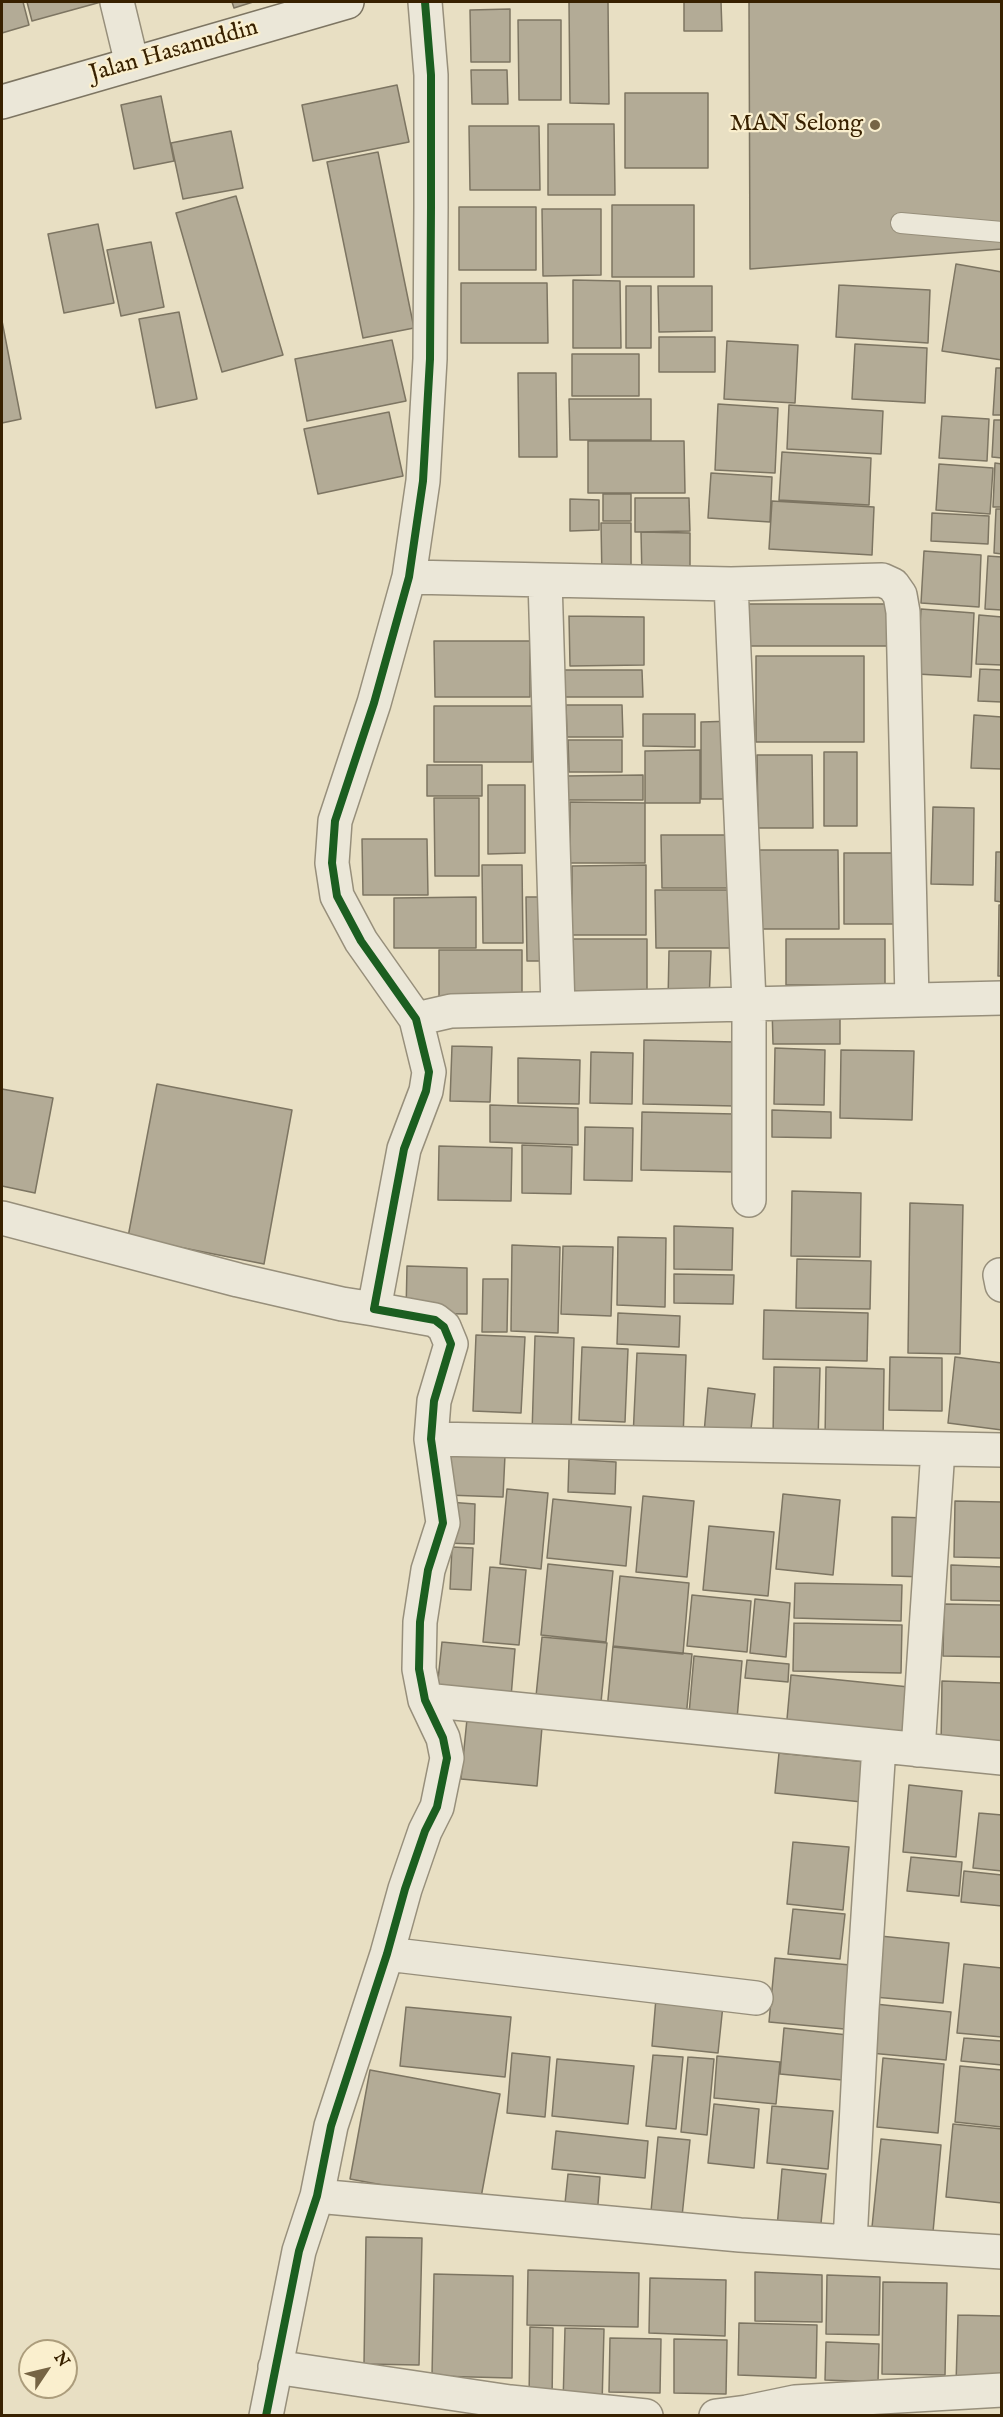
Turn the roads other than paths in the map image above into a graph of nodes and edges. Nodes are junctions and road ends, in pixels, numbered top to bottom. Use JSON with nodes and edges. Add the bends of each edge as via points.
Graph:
{"nodes":[{"id":1,"x":117,"y":2,"type":"edge"},
{"id":2,"x":348,"y":2,"type":"edge"},
{"id":3,"x":425,"y":2,"type":"edge"},
{"id":4,"x":132,"y":64,"type":"junction"},
{"id":5,"x":2,"y":102,"type":"edge"},
{"id":6,"x":901,"y":223,"type":"dead end"},
{"id":7,"x":1002,"y":232,"type":"edge"},
{"id":8,"x":409,"y":577,"type":"junction"},
{"id":9,"x":545,"y":580,"type":"junction"},
{"id":10,"x":731,"y":584,"type":"junction"},
{"id":11,"x":1002,"y":998,"type":"edge"},
{"id":12,"x":912,"y":1000,"type":"junction"},
{"id":13,"x":749,"y":1002,"type":"junction"},
{"id":14,"x":558,"y":1008,"type":"junction"},
{"id":15,"x":416,"y":1019,"type":"junction"},
{"id":16,"x":749,"y":1200,"type":"dead end"},
{"id":17,"x":2,"y":1218,"type":"edge"},
{"id":18,"x":374,"y":1309,"type":"junction"},
{"id":19,"x":431,"y":1439,"type":"junction"},
{"id":20,"x":938,"y":1449,"type":"junction"},
{"id":21,"x":1002,"y":1450,"type":"edge"},
{"id":22,"x":425,"y":1700,"type":"junction"},
{"id":23,"x":879,"y":1746,"type":"junction"},
{"id":24,"x":918,"y":1750,"type":"junction"},
{"id":25,"x":1002,"y":1758,"type":"edge"},
{"id":26,"x":387,"y":1954,"type":"junction"},
{"id":27,"x":756,"y":1998,"type":"dead end"},
{"id":28,"x":316,"y":2196,"type":"junction"},
{"id":29,"x":850,"y":2242,"type":"junction"},
{"id":30,"x":1002,"y":2252,"type":"edge"},
{"id":31,"x":275,"y":2367,"type":"junction"},
{"id":32,"x":1002,"y":2390,"type":"edge"},
{"id":33,"x":509,"y":2409,"type":"edge"},
{"id":34,"x":737,"y":2414,"type":"edge"},
{"id":35,"x":266,"y":2415,"type":"edge"},
{"id":36,"x":646,"y":2415,"type":"edge"}],
"edges":[{"from":1,"to":4,"type":"street"},
{"from":2,"to":4,"type":"street","name":"Jalan Hasanuddin"},
{"from":3,"to":8,"type":"street","via":[[431,75],[430,359],[423,481]]},
{"from":4,"to":5,"type":"street","name":"Jalan Hasanuddin"},
{"from":6,"to":7,"type":"lane"},
{"from":8,"to":9,"type":"street"},
{"from":8,"to":15,"type":"street","via":[[374,703],[335,821],[332,863],[337,896],[361,941]]},
{"from":9,"to":10,"type":"street"},
{"from":9,"to":14,"type":"street"},
{"from":10,"to":12,"type":"street","via":[[882,580],[893,585],[900,595]]},
{"from":10,"to":13,"type":"street"},
{"from":11,"to":12,"type":"street"},
{"from":12,"to":13,"type":"street"},
{"from":13,"to":14,"type":"street"},
{"from":13,"to":16,"type":"street"},
{"from":14,"to":15,"type":"street","via":[[451,1011]]},
{"from":15,"to":18,"type":"street","via":[[429,1072],[426,1091],[404,1149]]},
{"from":17,"to":18,"type":"street","via":[[238,1280]]},
{"from":18,"to":19,"type":"street","via":[[435,1320],[449,1335],[451,1344],[434,1401]]},
{"from":19,"to":20,"type":"street"},
{"from":19,"to":22,"type":"street","via":[[443,1523],[428,1570],[420,1622],[419,1669]]},
{"from":20,"to":21,"type":"street"},
{"from":20,"to":24,"type":"street"},
{"from":22,"to":23,"type":"street"},
{"from":22,"to":26,"type":"street","via":[[443,1738],[447,1758],[437,1807],[405,1889]]},
{"from":23,"to":24,"type":"street"},
{"from":23,"to":29,"type":"street"},
{"from":24,"to":25,"type":"street"},
{"from":26,"to":27,"type":"street"},
{"from":26,"to":28,"type":"street","via":[[331,2126]]},
{"from":28,"to":29,"type":"street"},
{"from":28,"to":31,"type":"street","via":[[299,2251]]},
{"from":29,"to":30,"type":"street"},
{"from":31,"to":33,"type":"street"},
{"from":31,"to":35,"type":"street"},
{"from":32,"to":34,"type":"street","via":[[795,2402]]},
{"from":33,"to":36,"type":"street"}]}
